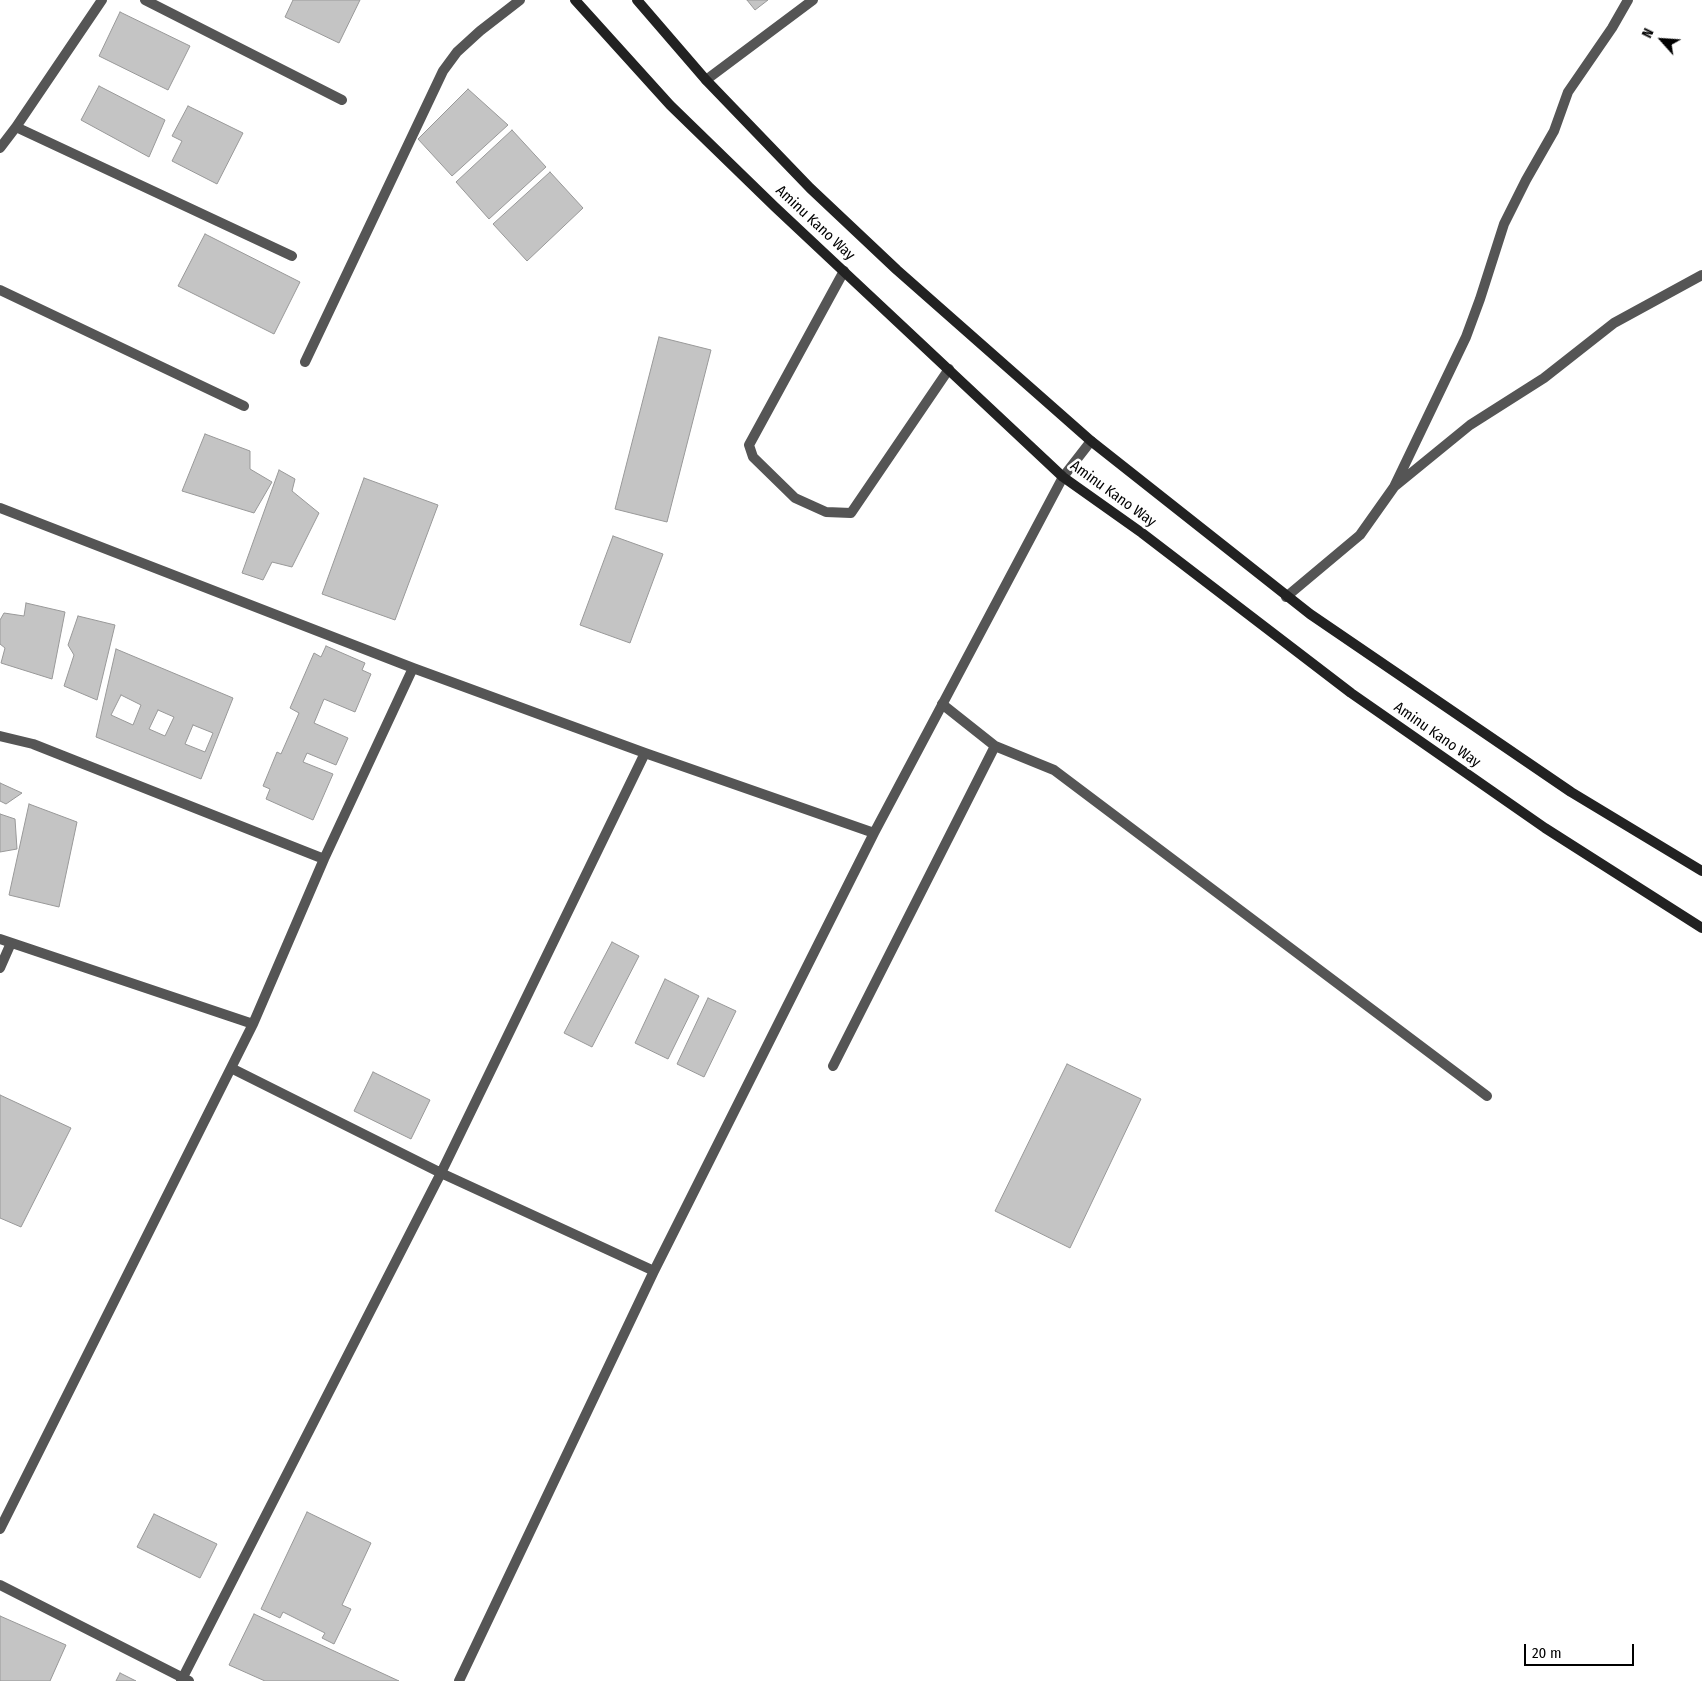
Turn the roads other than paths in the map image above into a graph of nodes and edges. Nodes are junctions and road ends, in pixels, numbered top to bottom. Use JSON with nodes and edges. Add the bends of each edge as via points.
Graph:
{"nodes":[{"id":1,"x":102,"y":0,"type":"edge"},
{"id":2,"x":145,"y":0,"type":"edge"},
{"id":3,"x":520,"y":0,"type":"edge"},
{"id":4,"x":576,"y":0,"type":"edge"},
{"id":5,"x":637,"y":0,"type":"edge"},
{"id":6,"x":813,"y":0,"type":"edge"},
{"id":7,"x":1628,"y":0,"type":"edge"},
{"id":8,"x":706,"y":80,"type":"junction"},
{"id":9,"x":342,"y":100,"type":"dead end"},
{"id":10,"x":16,"y":127,"type":"junction"},
{"id":11,"x":0,"y":148,"type":"edge"},
{"id":12,"x":292,"y":256,"type":"dead end"},
{"id":13,"x":844,"y":271,"type":"junction"},
{"id":14,"x":1702,"y":275,"type":"edge"},
{"id":15,"x":0,"y":290,"type":"edge"},
{"id":16,"x":305,"y":362,"type":"dead end"},
{"id":17,"x":949,"y":369,"type":"junction"},
{"id":18,"x":244,"y":406,"type":"dead end"},
{"id":19,"x":1091,"y":441,"type":"junction"},
{"id":20,"x":1063,"y":477,"type":"junction"},
{"id":21,"x":1394,"y":487,"type":"junction"},
{"id":22,"x":0,"y":508,"type":"edge"},
{"id":23,"x":1286,"y":597,"type":"junction"},
{"id":24,"x":413,"y":668,"type":"junction"},
{"id":25,"x":942,"y":704,"type":"junction"},
{"id":26,"x":0,"y":736,"type":"edge"},
{"id":27,"x":995,"y":746,"type":"junction"},
{"id":28,"x":645,"y":753,"type":"junction"},
{"id":29,"x":874,"y":833,"type":"junction"},
{"id":30,"x":324,"y":859,"type":"junction"},
{"id":31,"x":1702,"y":871,"type":"edge"},
{"id":32,"x":1702,"y":928,"type":"edge"},
{"id":33,"x":0,"y":939,"type":"edge"},
{"id":34,"x":11,"y":943,"type":"junction"},
{"id":35,"x":0,"y":968,"type":"edge"},
{"id":36,"x":253,"y":1024,"type":"junction"},
{"id":37,"x":833,"y":1066,"type":"dead end"},
{"id":38,"x":231,"y":1068,"type":"junction"},
{"id":39,"x":1487,"y":1096,"type":"dead end"},
{"id":40,"x":441,"y":1173,"type":"junction"},
{"id":41,"x":654,"y":1271,"type":"junction"},
{"id":42,"x":0,"y":1530,"type":"edge"},
{"id":43,"x":0,"y":1585,"type":"edge"},
{"id":44,"x":184,"y":1680,"type":"edge"},
{"id":45,"x":459,"y":1681,"type":"edge"}],
"edges":[{"from":1,"to":10,"type":"street"},
{"from":2,"to":9,"type":"street"},
{"from":3,"to":16,"type":"street","via":[[457,52],[443,72]]},
{"from":4,"to":13,"type":"main road","name":"Aminu Kano Way","via":[[670,105]]},
{"from":5,"to":8,"type":"main road","name":"Aminu Kano Way"},
{"from":6,"to":8,"type":"street"},
{"from":7,"to":21,"type":"street","via":[[1568,92],[1554,131],[1508,215],[1466,337]]},
{"from":8,"to":19,"type":"main road","name":"Aminu Kano Way","via":[[823,200]]},
{"from":10,"to":11,"type":"street"},
{"from":10,"to":12,"type":"street"},
{"from":13,"to":17,"type":"main road","name":"Aminu Kano Way"},
{"from":13,"to":17,"type":"street","via":[[749,445],[753,457],[795,498],[826,512],[851,513]]},
{"from":14,"to":21,"type":"street","via":[[1614,323],[1544,378],[1470,425]]},
{"from":15,"to":18,"type":"street"},
{"from":17,"to":20,"type":"main road","name":"Aminu Kano Way"},
{"from":19,"to":20,"type":"street"},
{"from":19,"to":23,"type":"main road","name":"Aminu Kano Way"},
{"from":20,"to":25,"type":"street"},
{"from":20,"to":32,"type":"main road","name":"Aminu Kano Way","via":[[1142,533],[1351,693],[1545,828]]},
{"from":21,"to":23,"type":"street","via":[[1360,535]]},
{"from":22,"to":24,"type":"street"},
{"from":23,"to":31,"type":"main road","name":"Aminu Kano Way","via":[[1571,792]]},
{"from":24,"to":28,"type":"street"},
{"from":24,"to":30,"type":"street"},
{"from":25,"to":27,"type":"street"},
{"from":25,"to":29,"type":"street"},
{"from":26,"to":30,"type":"street","via":[[33,744]]},
{"from":27,"to":37,"type":"street"},
{"from":27,"to":39,"type":"street","via":[[1054,770]]},
{"from":28,"to":29,"type":"street"},
{"from":28,"to":40,"type":"street"},
{"from":29,"to":41,"type":"street"},
{"from":30,"to":36,"type":"street"},
{"from":33,"to":34,"type":"street"},
{"from":34,"to":35,"type":"street"},
{"from":34,"to":36,"type":"street"},
{"from":36,"to":38,"type":"street"},
{"from":38,"to":40,"type":"street"},
{"from":38,"to":42,"type":"street"},
{"from":40,"to":41,"type":"street"},
{"from":40,"to":44,"type":"street"},
{"from":41,"to":45,"type":"street"},
{"from":43,"to":44,"type":"street"}]}
